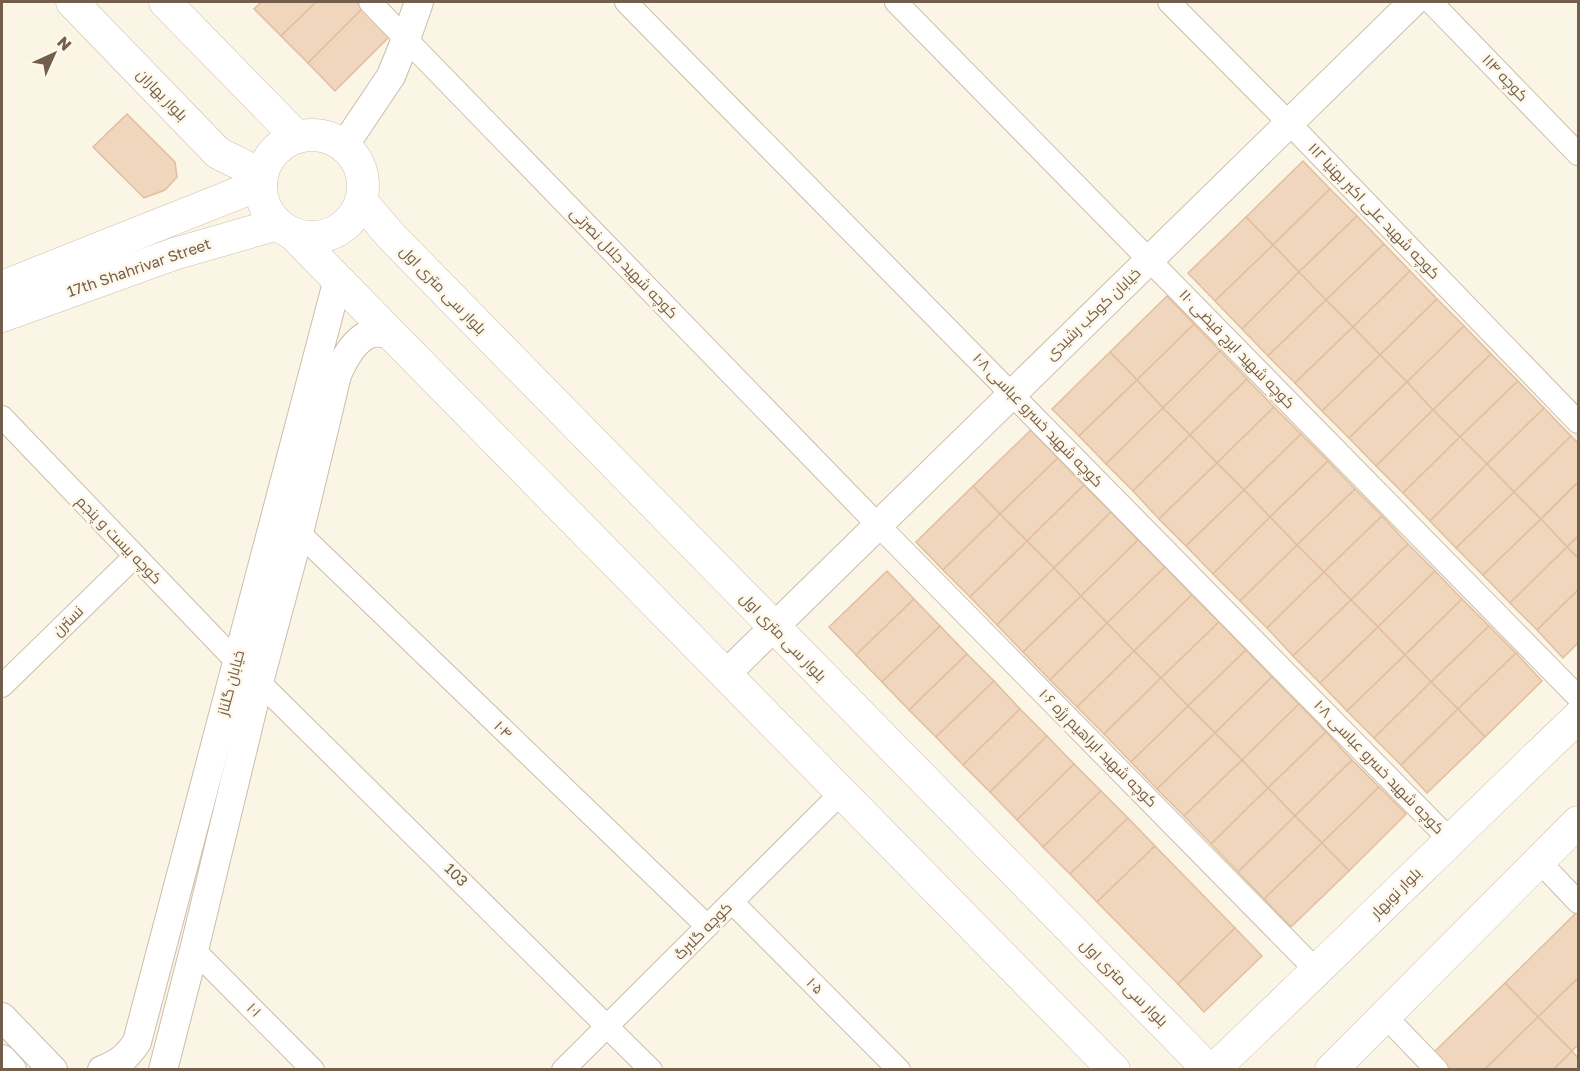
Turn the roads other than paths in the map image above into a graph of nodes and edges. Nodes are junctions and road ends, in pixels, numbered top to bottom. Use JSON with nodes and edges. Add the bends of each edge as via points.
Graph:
{"nodes":[{"id":1,"x":72,"y":2,"type":"edge"},
{"id":2,"x":165,"y":2,"type":"edge"},
{"id":3,"x":370,"y":2,"type":"edge"},
{"id":4,"x":418,"y":2,"type":"edge"},
{"id":5,"x":626,"y":2,"type":"edge"},
{"id":6,"x":896,"y":2,"type":"edge"},
{"id":7,"x":1169,"y":2,"type":"edge"},
{"id":8,"x":1413,"y":2,"type":"edge"},
{"id":9,"x":1431,"y":2,"type":"edge"},
{"id":10,"x":406,"y":39,"type":"junction"},
{"id":11,"x":1289,"y":123,"type":"junction"},
{"id":12,"x":297,"y":137,"type":"junction"},
{"id":13,"x":344,"y":146,"type":"junction"},
{"id":14,"x":1578,"y":154,"type":"edge"},
{"id":15,"x":262,"y":180,"type":"junction"},
{"id":16,"x":361,"y":201,"type":"junction"},
{"id":17,"x":285,"y":229,"type":"junction"},
{"id":18,"x":1149,"y":260,"type":"junction"},
{"id":19,"x":338,"y":279,"type":"junction"},
{"id":20,"x":2,"y":287,"type":"edge"},
{"id":21,"x":2,"y":316,"type":"edge"},
{"id":22,"x":392,"y":334,"type":"junction"},
{"id":23,"x":1012,"y":394,"type":"junction"},
{"id":24,"x":2,"y":417,"type":"edge"},
{"id":25,"x":1578,"y":422,"type":"edge"},
{"id":26,"x":310,"y":430,"type":"junction"},
{"id":27,"x":878,"y":525,"type":"junction"},
{"id":28,"x":299,"y":533,"type":"junction"},
{"id":29,"x":135,"y":556,"type":"junction"},
{"id":30,"x":774,"y":627,"type":"junction"},
{"id":31,"x":237,"y":662,"type":"junction"},
{"id":32,"x":726,"y":674,"type":"junction"},
{"id":33,"x":259,"y":682,"type":"junction"},
{"id":34,"x":2,"y":686,"type":"edge"},
{"id":35,"x":1578,"y":697,"type":"edge"},
{"id":36,"x":1578,"y":717,"type":"edge"},
{"id":37,"x":842,"y":792,"type":"junction"},
{"id":38,"x":1578,"y":822,"type":"edge"},
{"id":39,"x":1450,"y":840,"type":"junction"},
{"id":40,"x":1539,"y":861,"type":"junction"},
{"id":41,"x":732,"y":902,"type":"junction"},
{"id":42,"x":1578,"y":902,"type":"edge"},
{"id":43,"x":707,"y":926,"type":"junction"},
{"id":44,"x":194,"y":950,"type":"junction"},
{"id":45,"x":1317,"y":971,"type":"junction"},
{"id":46,"x":1385,"y":1016,"type":"junction"},
{"id":47,"x":2,"y":1017,"type":"edge"},
{"id":48,"x":608,"y":1025,"type":"junction"},
{"id":49,"x":2,"y":1059,"type":"edge"},
{"id":50,"x":12,"y":1070,"type":"edge"},
{"id":51,"x":53,"y":1070,"type":"edge"},
{"id":52,"x":102,"y":1070,"type":"edge"},
{"id":53,"x":163,"y":1070,"type":"edge"},
{"id":54,"x":313,"y":1070,"type":"edge"},
{"id":55,"x":563,"y":1070,"type":"edge"},
{"id":56,"x":651,"y":1070,"type":"edge"},
{"id":57,"x":898,"y":1070,"type":"edge"},
{"id":58,"x":1114,"y":1070,"type":"edge"},
{"id":59,"x":1211,"y":1070,"type":"edge"},
{"id":60,"x":1331,"y":1070,"type":"edge"},
{"id":61,"x":1437,"y":1070,"type":"edge"}],
"edges":[{"from":1,"to":15,"type":"main road","name":"بلوار بهاران","via":[[218,153]]},
{"from":2,"to":12,"type":"main road"},
{"from":3,"to":10,"type":"street","name":"کوچه شهید جلال نصرتی"},
{"from":4,"to":10,"type":"street"},
{"from":5,"to":23,"type":"street","name":"کوچه شهید خسرو عباسی ۱۰۸"},
{"from":6,"to":18,"type":"street","name":"کوچه شهید ایرج فیضی ۱۱۰"},
{"from":7,"to":11,"type":"street","name":"کوچه شهید علی اکبر بهنیا ۱۱۲"},
{"from":8,"to":11,"type":"street","name":"خیابان کوکب رشیدی"},
{"from":9,"to":14,"type":"street","name":"کوچه ۱۱۴"},
{"from":10,"to":13,"type":"street","via":[[390,76]]},
{"from":10,"to":27,"type":"street","name":"کوچه شهید جلال نصرتی"},
{"from":11,"to":18,"type":"street","name":"خیابان کوکب رشیدی"},
{"from":11,"to":25,"type":"street","name":"کوچه شهید علی اکبر بهنیا ۱۱۲"},
{"from":12,"to":13,"type":"main road","via":[[330,138]]},
{"from":12,"to":15,"type":"main road","via":[[272,156]]},
{"from":13,"to":16,"type":"main road","via":[[361,171]]},
{"from":15,"to":17,"type":"main road","via":[[268,213]]},
{"from":15,"to":20,"type":"main road","name":"17th Shahrivar Street"},
{"from":16,"to":17,"type":"main road","via":[[342,229],[326,236],[308,237]]},
{"from":16,"to":30,"type":"main road","name":"بلوار سی متری اول"},
{"from":17,"to":19,"type":"main road"},
{"from":17,"to":21,"type":"main road","name":"17th Shahrivar Street","via":[[174,254]]},
{"from":18,"to":23,"type":"street","name":"خیابان کوکب رشیدی"},
{"from":18,"to":35,"type":"street","name":"کوچه شهید ایرج فیضی ۱۱۰"},
{"from":19,"to":22,"type":"main road"},
{"from":19,"to":26,"type":"street","name":"خیابان گلناز"},
{"from":22,"to":26,"type":"street","name":"خیابان گلناز","via":[[368,334],[349,352]]},
{"from":22,"to":32,"type":"main road"},
{"from":23,"to":27,"type":"street","name":"خیابان کوکب رشیدی"},
{"from":23,"to":39,"type":"street","name":"کوچه شهید خسرو عباسی ۱۰۸"},
{"from":24,"to":29,"type":"street","name":"کوچه بیست و پنجم"},
{"from":26,"to":28,"type":"street","name":"خیابان گلناز"},
{"from":26,"to":31,"type":"street","name":"خیابان گلناز"},
{"from":27,"to":30,"type":"street","name":"خیابان کوکب رشیدی"},
{"from":27,"to":45,"type":"street","name":"کوچه شهید ابراهیم رژه ۱۰۶"},
{"from":28,"to":33,"type":"street","name":"خیابان گلناز"},
{"from":28,"to":43,"type":"street","name":"۱۰۴"},
{"from":29,"to":31,"type":"street","name":"کوچه بیست و پنجم"},
{"from":29,"to":34,"type":"street","name":"نسترن"},
{"from":30,"to":32,"type":"street","name":"خیابان کوکب رشیدی"},
{"from":30,"to":59,"type":"main road","name":"بلوار سی متری اول"},
{"from":31,"to":33,"type":"street","name":"کوچه بیست و پنجم"},
{"from":31,"to":52,"type":"street","name":"خیابان گلناز","via":[[137,1042],[127,1057]]},
{"from":32,"to":37,"type":"main road"},
{"from":33,"to":44,"type":"street","name":"خیابان گلناز"},
{"from":33,"to":48,"type":"street","name":"103"},
{"from":36,"to":39,"type":"main road","name":"بلوار نوبهار"},
{"from":37,"to":41,"type":"street","name":"کوچه گلبرگ"},
{"from":37,"to":58,"type":"main road"},
{"from":38,"to":40,"type":"main road"},
{"from":39,"to":45,"type":"main road","name":"بلوار نوبهار"},
{"from":40,"to":42,"type":"street"},
{"from":40,"to":46,"type":"main road"},
{"from":41,"to":43,"type":"street","name":"کوچه گلبرگ"},
{"from":41,"to":57,"type":"street","name":"۱۰۵"},
{"from":43,"to":48,"type":"street","name":"کوچه گلبرگ"},
{"from":44,"to":53,"type":"street","name":"خیابان گلناز"},
{"from":44,"to":54,"type":"street","name":"۱۰۱"},
{"from":45,"to":59,"type":"main road","name":"بلوار نوبهار"},
{"from":46,"to":60,"type":"main road"},
{"from":46,"to":61,"type":"street"},
{"from":47,"to":51,"type":"street"},
{"from":48,"to":55,"type":"street","name":"کوچه گلبرگ"},
{"from":48,"to":56,"type":"street","name":"103"},
{"from":49,"to":50,"type":"street"}]}
